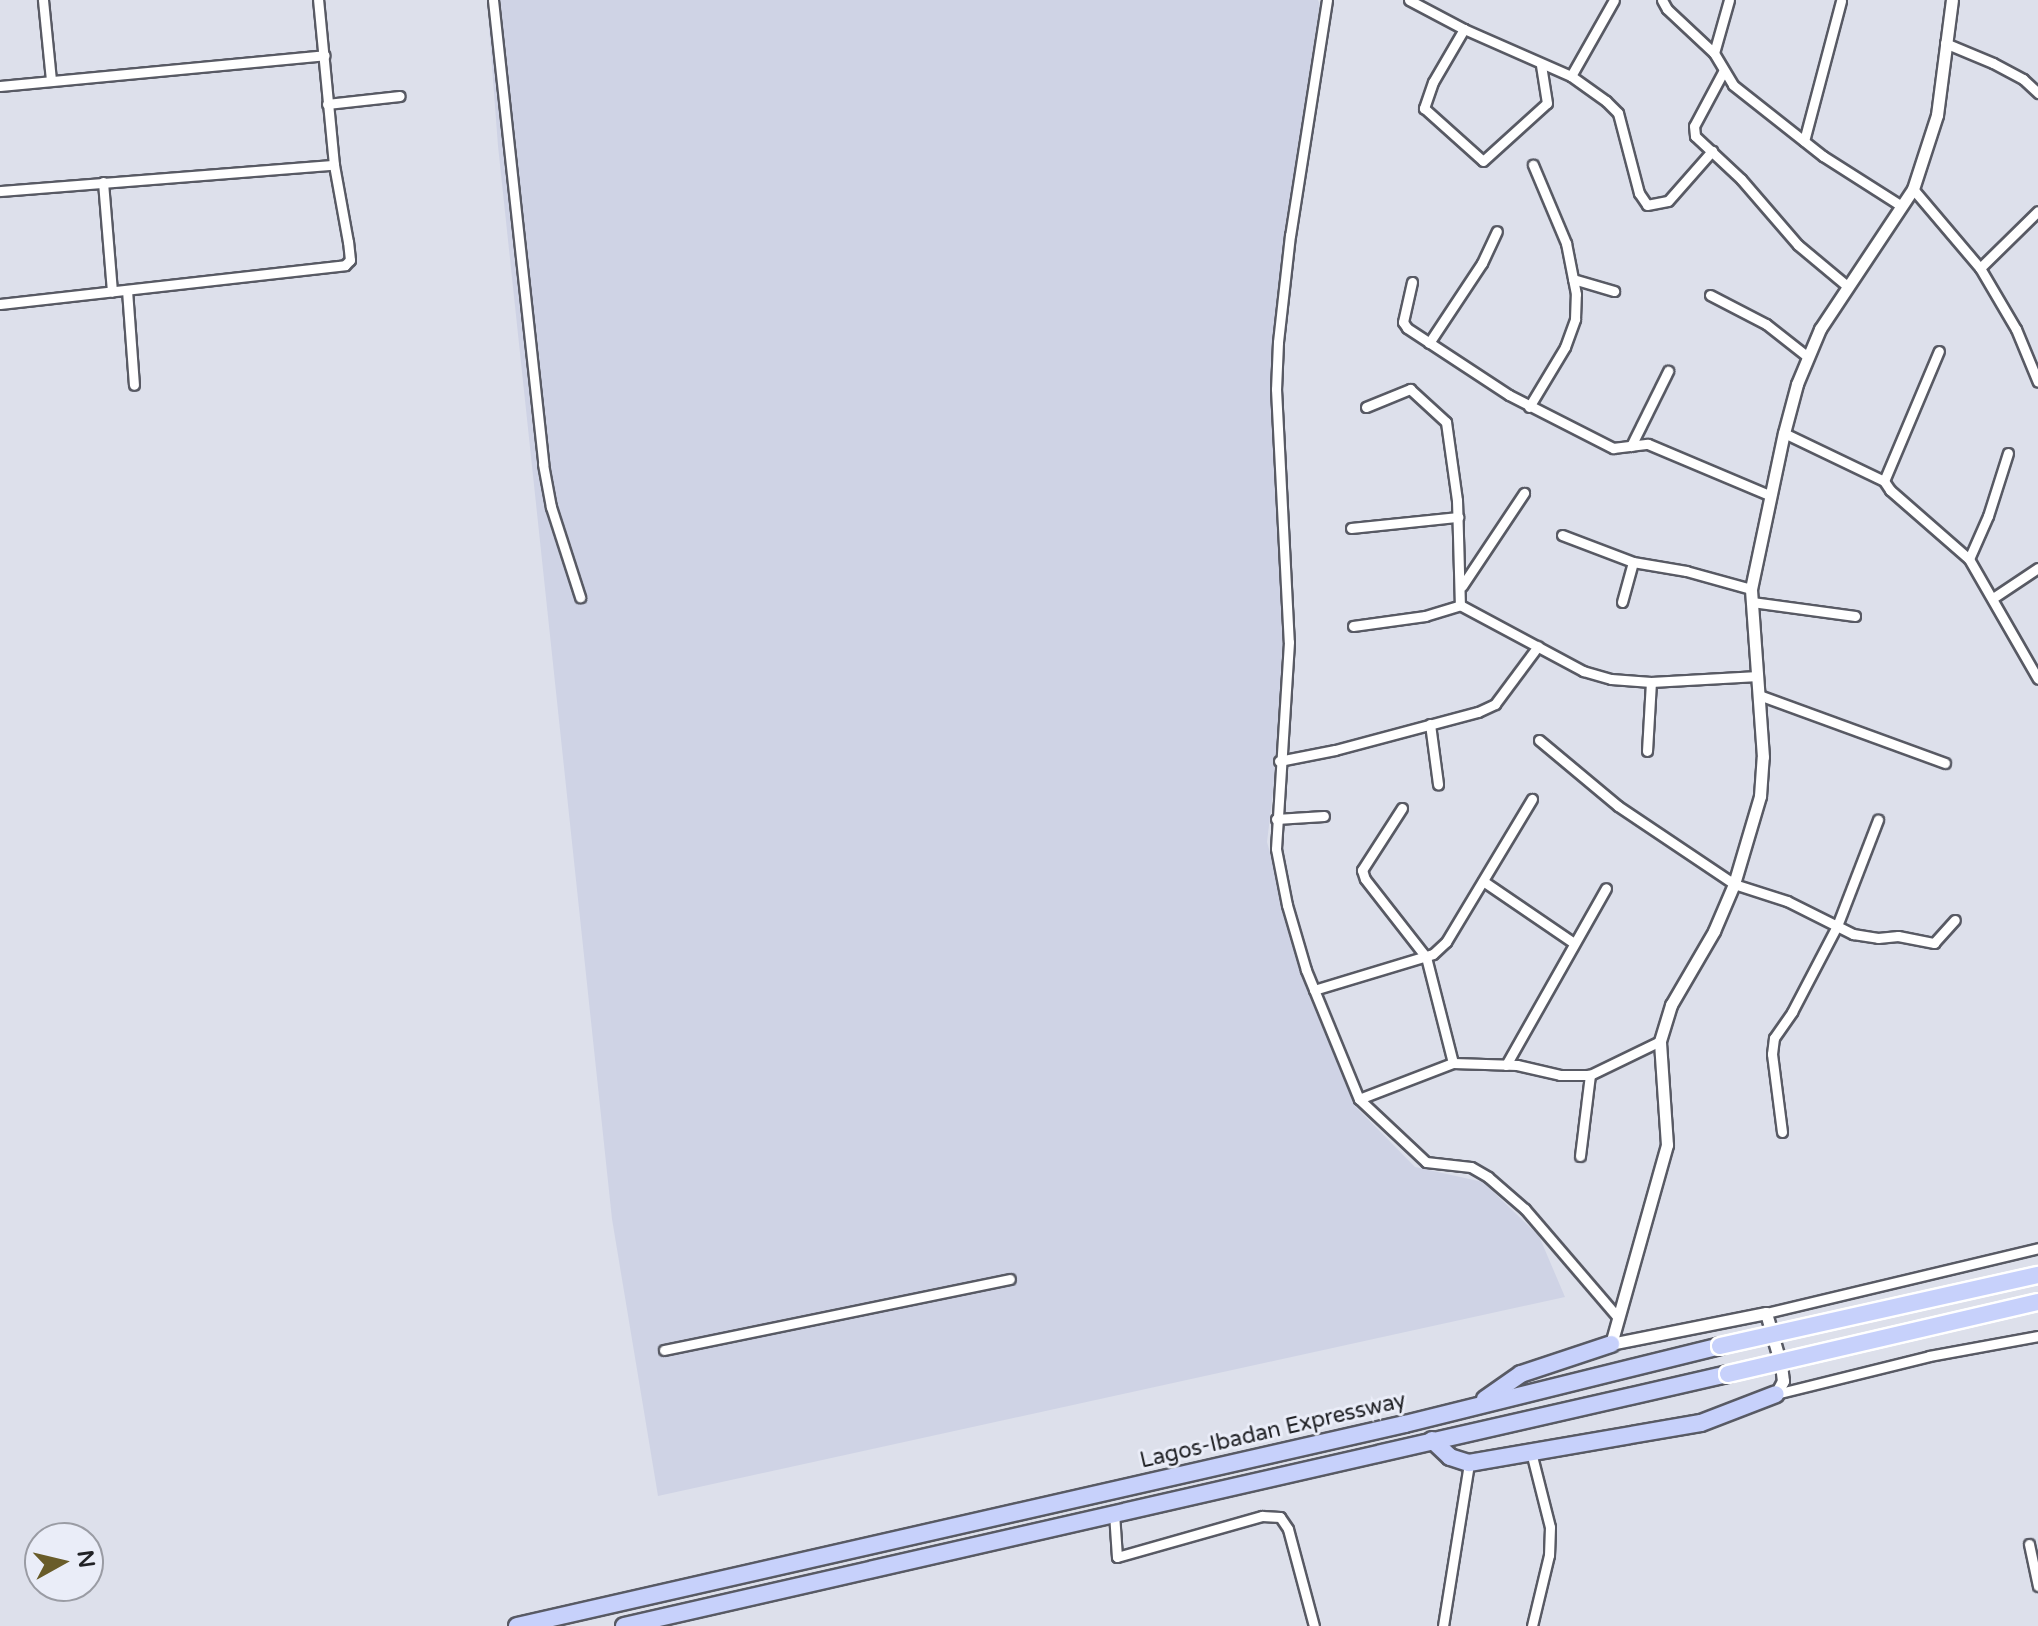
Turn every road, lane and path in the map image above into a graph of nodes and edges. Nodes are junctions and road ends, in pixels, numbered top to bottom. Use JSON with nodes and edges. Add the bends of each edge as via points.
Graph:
{"nodes":[{"id":1,"x":43,"y":0,"type":"edge"},
{"id":2,"x":318,"y":0,"type":"edge"},
{"id":3,"x":493,"y":0,"type":"edge"},
{"id":4,"x":1327,"y":0,"type":"edge"},
{"id":5,"x":1409,"y":0,"type":"edge"},
{"id":6,"x":1614,"y":0,"type":"edge"},
{"id":7,"x":1662,"y":0,"type":"edge"},
{"id":8,"x":1729,"y":0,"type":"edge"},
{"id":9,"x":1952,"y":0,"type":"edge"},
{"id":10,"x":1841,"y":1,"type":"edge"},
{"id":11,"x":1464,"y":29,"type":"junction"},
{"id":12,"x":1945,"y":43,"type":"junction"},
{"id":13,"x":1714,"y":53,"type":"junction"},
{"id":14,"x":325,"y":55,"type":"junction"},
{"id":15,"x":1541,"y":65,"type":"junction"},
{"id":16,"x":1723,"y":72,"type":"junction"},
{"id":17,"x":1571,"y":76,"type":"junction"},
{"id":18,"x":51,"y":80,"type":"junction"},
{"id":19,"x":0,"y":86,"type":"edge"},
{"id":20,"x":2038,"y":93,"type":"edge"},
{"id":21,"x":400,"y":96,"type":"dead end"},
{"id":22,"x":327,"y":104,"type":"junction"},
{"id":23,"x":1804,"y":141,"type":"junction"},
{"id":24,"x":1712,"y":151,"type":"junction"},
{"id":25,"x":334,"y":165,"type":"junction"},
{"id":26,"x":1533,"y":165,"type":"dead end"},
{"id":27,"x":103,"y":182,"type":"junction"},
{"id":28,"x":1913,"y":189,"type":"junction"},
{"id":29,"x":0,"y":191,"type":"edge"},
{"id":30,"x":1900,"y":205,"type":"junction"},
{"id":31,"x":2038,"y":211,"type":"edge"},
{"id":32,"x":1497,"y":231,"type":"dead end"},
{"id":33,"x":1980,"y":268,"type":"junction"},
{"id":34,"x":1573,"y":279,"type":"junction"},
{"id":35,"x":1412,"y":282,"type":"dead end"},
{"id":36,"x":1846,"y":285,"type":"junction"},
{"id":37,"x":127,"y":290,"type":"junction"},
{"id":38,"x":1614,"y":291,"type":"dead end"},
{"id":39,"x":112,"y":292,"type":"junction"},
{"id":40,"x":1710,"y":295,"type":"dead end"},
{"id":41,"x":0,"y":304,"type":"edge"},
{"id":42,"x":1429,"y":343,"type":"junction"},
{"id":43,"x":1939,"y":351,"type":"dead end"},
{"id":44,"x":1808,"y":357,"type":"junction"},
{"id":45,"x":2035,"y":368,"type":"edge"},
{"id":46,"x":1668,"y":371,"type":"dead end"},
{"id":47,"x":2038,"y":382,"type":"edge"},
{"id":48,"x":134,"y":385,"type":"dead end"},
{"id":49,"x":1366,"y":407,"type":"dead end"},
{"id":50,"x":1529,"y":407,"type":"junction"},
{"id":51,"x":1784,"y":433,"type":"junction"},
{"id":52,"x":1631,"y":446,"type":"junction"},
{"id":53,"x":2008,"y":453,"type":"dead end"},
{"id":54,"x":1884,"y":481,"type":"junction"},
{"id":55,"x":1524,"y":493,"type":"dead end"},
{"id":56,"x":1769,"y":495,"type":"junction"},
{"id":57,"x":1458,"y":517,"type":"junction"},
{"id":58,"x":1351,"y":528,"type":"dead end"},
{"id":59,"x":1562,"y":535,"type":"dead end"},
{"id":60,"x":1969,"y":559,"type":"junction"},
{"id":61,"x":1633,"y":562,"type":"junction"},
{"id":62,"x":2038,"y":568,"type":"edge"},
{"id":63,"x":1462,"y":586,"type":"junction"},
{"id":64,"x":1752,"y":595,"type":"junction"},
{"id":65,"x":580,"y":597,"type":"dead end"},
{"id":66,"x":1993,"y":598,"type":"junction"},
{"id":67,"x":1622,"y":602,"type":"dead end"},
{"id":68,"x":1460,"y":605,"type":"junction"},
{"id":69,"x":1855,"y":616,"type":"dead end"},
{"id":70,"x":1353,"y":626,"type":"dead end"},
{"id":71,"x":1538,"y":646,"type":"junction"},
{"id":72,"x":1758,"y":676,"type":"junction"},
{"id":73,"x":2038,"y":679,"type":"edge"},
{"id":74,"x":1651,"y":682,"type":"junction"},
{"id":75,"x":1759,"y":695,"type":"junction"},
{"id":76,"x":1430,"y":724,"type":"junction"},
{"id":77,"x":1539,"y":740,"type":"dead end"},
{"id":78,"x":1647,"y":751,"type":"dead end"},
{"id":79,"x":1279,"y":761,"type":"junction"},
{"id":80,"x":1945,"y":763,"type":"dead end"},
{"id":81,"x":1438,"y":784,"type":"dead end"},
{"id":82,"x":1532,"y":799,"type":"dead end"},
{"id":83,"x":1402,"y":808,"type":"dead end"},
{"id":84,"x":1324,"y":816,"type":"dead end"},
{"id":85,"x":1276,"y":819,"type":"junction"},
{"id":86,"x":1878,"y":820,"type":"dead end"},
{"id":87,"x":1483,"y":881,"type":"junction"},
{"id":88,"x":1734,"y":884,"type":"junction"},
{"id":89,"x":1606,"y":888,"type":"dead end"},
{"id":90,"x":1955,"y":920,"type":"dead end"},
{"id":91,"x":1837,"y":926,"type":"junction"},
{"id":92,"x":1574,"y":943,"type":"junction"},
{"id":93,"x":1426,"y":957,"type":"junction"},
{"id":94,"x":1314,"y":990,"type":"junction"},
{"id":95,"x":1660,"y":1041,"type":"junction"},
{"id":96,"x":1453,"y":1063,"type":"junction"},
{"id":97,"x":1506,"y":1065,"type":"junction"},
{"id":98,"x":1590,"y":1075,"type":"junction"},
{"id":99,"x":1359,"y":1099,"type":"junction"},
{"id":100,"x":1782,"y":1132,"type":"dead end"},
{"id":101,"x":1580,"y":1156,"type":"dead end"},
{"id":102,"x":2038,"y":1248,"type":"edge"},
{"id":103,"x":2038,"y":1275,"type":"edge"},
{"id":104,"x":1010,"y":1279,"type":"dead end"},
{"id":105,"x":2038,"y":1302,"type":"edge"},
{"id":106,"x":1766,"y":1313,"type":"junction"},
{"id":107,"x":1616,"y":1315,"type":"junction"},
{"id":108,"x":2038,"y":1336,"type":"edge"},
{"id":109,"x":1611,"y":1344,"type":"junction"},
{"id":110,"x":664,"y":1350,"type":"dead end"},
{"id":111,"x":1776,"y":1394,"type":"junction"},
{"id":112,"x":1479,"y":1404,"type":"junction"},
{"id":113,"x":1432,"y":1440,"type":"junction"},
{"id":114,"x":1531,"y":1452,"type":"junction"},
{"id":115,"x":1469,"y":1463,"type":"junction"},
{"id":116,"x":1114,"y":1513,"type":"junction"},
{"id":117,"x":2029,"y":1544,"type":"dead end"},
{"id":118,"x":2036,"y":1565,"type":"edge"},
{"id":119,"x":2038,"y":1586,"type":"edge"},
{"id":120,"x":517,"y":1626,"type":"edge"},
{"id":121,"x":624,"y":1626,"type":"edge"},
{"id":122,"x":1314,"y":1626,"type":"edge"},
{"id":123,"x":1443,"y":1626,"type":"edge"},
{"id":124,"x":1532,"y":1626,"type":"edge"}],
"edges":[{"from":1,"to":18,"type":"street"},
{"from":2,"to":14,"type":"street"},
{"from":3,"to":65,"type":"street","via":[[543,464]]},
{"from":4,"to":79,"type":"street","via":[[1278,342],[1289,642]]},
{"from":5,"to":11,"type":"street"},
{"from":6,"to":17,"type":"street"},
{"from":7,"to":13,"type":"street"},
{"from":8,"to":13,"type":"street"},
{"from":9,"to":12,"type":"street"},
{"from":10,"to":23,"type":"street"},
{"from":11,"to":15,"type":"street"},
{"from":11,"to":15,"type":"street","via":[[1424,108],[1483,161],[1547,103]]},
{"from":12,"to":20,"type":"street","via":[[2023,79]]},
{"from":12,"to":28,"type":"street","via":[[1937,115]]},
{"from":13,"to":16,"type":"street"},
{"from":14,"to":18,"type":"street"},
{"from":14,"to":22,"type":"street"},
{"from":15,"to":17,"type":"street"},
{"from":16,"to":23,"type":"street"},
{"from":16,"to":24,"type":"street","via":[[1693,131]]},
{"from":17,"to":24,"type":"street","via":[[1618,113],[1639,193],[1647,205],[1668,201]]},
{"from":18,"to":19,"type":"street"},
{"from":21,"to":22,"type":"street"},
{"from":22,"to":25,"type":"street"},
{"from":23,"to":30,"type":"street"},
{"from":24,"to":36,"type":"street","via":[[1798,245]]},
{"from":25,"to":27,"type":"street"},
{"from":25,"to":37,"type":"street","via":[[350,260],[345,265]]},
{"from":26,"to":34,"type":"street","via":[[1559,224]]},
{"from":27,"to":29,"type":"street"},
{"from":27,"to":39,"type":"street"},
{"from":28,"to":30,"type":"street"},
{"from":28,"to":33,"type":"street"},
{"from":30,"to":36,"type":"street"},
{"from":31,"to":33,"type":"street"},
{"from":32,"to":42,"type":"street"},
{"from":33,"to":45,"type":"street"},
{"from":34,"to":38,"type":"street"},
{"from":34,"to":50,"type":"street","via":[[1575,319]]},
{"from":35,"to":42,"type":"street","via":[[1403,322]]},
{"from":36,"to":44,"type":"street"},
{"from":37,"to":39,"type":"street"},
{"from":37,"to":48,"type":"street"},
{"from":39,"to":41,"type":"street"},
{"from":40,"to":44,"type":"street","via":[[1766,324]]},
{"from":42,"to":50,"type":"street"},
{"from":43,"to":54,"type":"street"},
{"from":44,"to":51,"type":"street"},
{"from":45,"to":47,"type":"street"},
{"from":46,"to":52,"type":"street"},
{"from":49,"to":57,"type":"street","via":[[1410,389],[1446,422]]},
{"from":50,"to":52,"type":"street","via":[[1613,448]]},
{"from":51,"to":54,"type":"street"},
{"from":51,"to":56,"type":"street"},
{"from":52,"to":56,"type":"street","via":[[1648,444]]},
{"from":53,"to":60,"type":"street"},
{"from":54,"to":60,"type":"street"},
{"from":55,"to":63,"type":"street"},
{"from":56,"to":64,"type":"street"},
{"from":57,"to":58,"type":"street"},
{"from":57,"to":63,"type":"street"},
{"from":59,"to":61,"type":"street"},
{"from":60,"to":66,"type":"street"},
{"from":61,"to":64,"type":"street","via":[[1686,571]]},
{"from":61,"to":67,"type":"street"},
{"from":62,"to":66,"type":"street"},
{"from":63,"to":68,"type":"street"},
{"from":64,"to":69,"type":"street"},
{"from":64,"to":72,"type":"street"},
{"from":66,"to":73,"type":"street"},
{"from":68,"to":70,"type":"street","via":[[1425,616]]},
{"from":68,"to":71,"type":"street"},
{"from":71,"to":74,"type":"street","via":[[1583,671]]},
{"from":71,"to":76,"type":"street","via":[[1495,704]]},
{"from":72,"to":74,"type":"street"},
{"from":72,"to":75,"type":"street"},
{"from":74,"to":78,"type":"street"},
{"from":75,"to":80,"type":"street"},
{"from":75,"to":88,"type":"street","via":[[1760,796]]},
{"from":76,"to":79,"type":"street"},
{"from":76,"to":81,"type":"street"},
{"from":77,"to":88,"type":"street","via":[[1618,806]]},
{"from":79,"to":85,"type":"street"},
{"from":82,"to":87,"type":"street"},
{"from":83,"to":93,"type":"street","via":[[1362,870]]},
{"from":84,"to":85,"type":"street"},
{"from":85,"to":94,"type":"street","via":[[1287,905]]},
{"from":86,"to":91,"type":"street"},
{"from":87,"to":92,"type":"street"},
{"from":87,"to":93,"type":"street","via":[[1446,942]]},
{"from":88,"to":91,"type":"street","via":[[1787,901]]},
{"from":88,"to":95,"type":"street","via":[[1671,1005]]},
{"from":89,"to":92,"type":"street"},
{"from":90,"to":91,"type":"street","via":[[1934,943],[1853,934]]},
{"from":91,"to":100,"type":"street","via":[[1774,1038]]},
{"from":92,"to":97,"type":"street"},
{"from":93,"to":94,"type":"street"},
{"from":93,"to":96,"type":"street"},
{"from":94,"to":99,"type":"street"},
{"from":95,"to":98,"type":"street"},
{"from":95,"to":107,"type":"street","via":[[1667,1145]]},
{"from":96,"to":97,"type":"street"},
{"from":96,"to":99,"type":"street"},
{"from":97,"to":98,"type":"street"},
{"from":98,"to":101,"type":"street"},
{"from":99,"to":107,"type":"street","via":[[1426,1162],[1471,1167],[1488,1177],[1525,1209]]},
{"from":102,"to":106,"type":"street"},
{"from":103,"to":112,"type":"highway","name":"Lagos-Ibadan Expressway","bridge":true},
{"from":104,"to":110,"type":"street"},
{"from":105,"to":113,"type":"highway","name":"Lagos-Ibadan Expressway","bridge":true},
{"from":106,"to":109,"type":"street"},
{"from":106,"to":111,"type":"street","via":[[1783,1381]]},
{"from":107,"to":109,"type":"street"},
{"from":108,"to":111,"type":"street","via":[[1929,1356]]},
{"from":109,"to":112,"type":"highway","via":[[1521,1374]]},
{"from":111,"to":114,"type":"highway","via":[[1701,1423]]},
{"from":112,"to":120,"type":"highway","name":"Lagos-Ibadan Expressway"},
{"from":113,"to":115,"type":"highway","via":[[1450,1457]]},
{"from":113,"to":116,"type":"highway","name":"Lagos-Ibadan Expressway"},
{"from":114,"to":115,"type":"highway"},
{"from":114,"to":124,"type":"street","via":[[1550,1527],[1549,1555]]},
{"from":115,"to":123,"type":"street"},
{"from":116,"to":121,"type":"highway","name":"Lagos-Ibadan Expressway"},
{"from":116,"to":122,"type":"street","via":[[1117,1557],[1262,1516],[1280,1517],[1288,1529]]},
{"from":117,"to":118,"type":"street"},
{"from":118,"to":119,"type":"street"}]}
